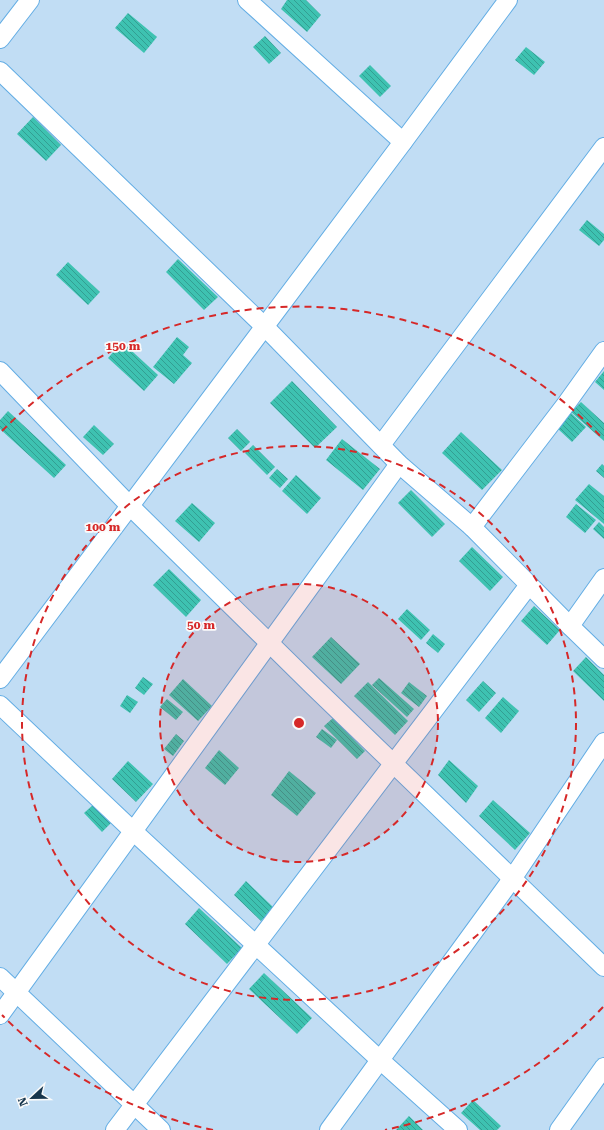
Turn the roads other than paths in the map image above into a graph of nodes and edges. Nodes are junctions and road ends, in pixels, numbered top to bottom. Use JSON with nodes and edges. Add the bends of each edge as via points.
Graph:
{"nodes":[{"id":1,"x":30,"y":0,"type":"edge"},
{"id":2,"x":247,"y":0,"type":"edge"},
{"id":3,"x":508,"y":0,"type":"edge"},
{"id":4,"x":0,"y":39,"type":"edge"},
{"id":5,"x":0,"y":71,"type":"edge"},
{"id":6,"x":403,"y":142,"type":"junction"},
{"id":7,"x":604,"y":147,"type":"edge"},
{"id":8,"x":265,"y":327,"type":"junction"},
{"id":9,"x":604,"y":351,"type":"edge"},
{"id":10,"x":0,"y":371,"type":"edge"},
{"id":11,"x":381,"y":445,"type":"junction"},
{"id":12,"x":399,"y":464,"type":"junction"},
{"id":13,"x":130,"y":506,"type":"junction"},
{"id":14,"x":472,"y":528,"type":"junction"},
{"id":15,"x":604,"y":578,"type":"edge"},
{"id":16,"x":528,"y":585,"type":"junction"},
{"id":17,"x":570,"y":626,"type":"junction"},
{"id":18,"x":270,"y":643,"type":"junction"},
{"id":19,"x":604,"y":659,"type":"edge"},
{"id":20,"x":0,"y":679,"type":"edge"},
{"id":21,"x":0,"y":704,"type":"edge"},
{"id":22,"x":604,"y":742,"type":"edge"},
{"id":23,"x":393,"y":763,"type":"junction"},
{"id":24,"x":133,"y":832,"type":"junction"},
{"id":25,"x":512,"y":879,"type":"junction"},
{"id":26,"x":256,"y":944,"type":"junction"},
{"id":27,"x":604,"y":967,"type":"edge"},
{"id":28,"x":0,"y":977,"type":"edge"},
{"id":29,"x":16,"y":993,"type":"junction"},
{"id":30,"x":0,"y":1015,"type":"edge"},
{"id":31,"x":380,"y":1060,"type":"junction"},
{"id":32,"x":604,"y":1067,"type":"edge"},
{"id":33,"x":134,"y":1105,"type":"junction"},
{"id":34,"x":115,"y":1130,"type":"edge"},
{"id":35,"x":161,"y":1130,"type":"edge"},
{"id":36,"x":329,"y":1130,"type":"edge"},
{"id":37,"x":458,"y":1130,"type":"edge"},
{"id":38,"x":559,"y":1130,"type":"edge"}],
"edges":[{"from":1,"to":4,"type":"street"},
{"from":2,"to":6,"type":"street"},
{"from":3,"to":6,"type":"street"},
{"from":5,"to":8,"type":"street"},
{"from":6,"to":8,"type":"street"},
{"from":7,"to":11,"type":"street"},
{"from":8,"to":11,"type":"street"},
{"from":8,"to":13,"type":"street"},
{"from":9,"to":14,"type":"street"},
{"from":10,"to":13,"type":"street"},
{"from":11,"to":12,"type":"street"},
{"from":12,"to":14,"type":"street"},
{"from":12,"to":18,"type":"street"},
{"from":13,"to":18,"type":"street"},
{"from":13,"to":20,"type":"street"},
{"from":14,"to":16,"type":"street"},
{"from":15,"to":17,"type":"street"},
{"from":16,"to":17,"type":"street"},
{"from":16,"to":23,"type":"street"},
{"from":17,"to":19,"type":"street"},
{"from":18,"to":23,"type":"street"},
{"from":18,"to":24,"type":"street"},
{"from":21,"to":24,"type":"street"},
{"from":22,"to":25,"type":"street"},
{"from":23,"to":25,"type":"street"},
{"from":23,"to":26,"type":"street"},
{"from":24,"to":26,"type":"street"},
{"from":24,"to":29,"type":"street"},
{"from":25,"to":27,"type":"street"},
{"from":25,"to":31,"type":"street"},
{"from":26,"to":31,"type":"street"},
{"from":26,"to":33,"type":"street"},
{"from":28,"to":29,"type":"street"},
{"from":29,"to":30,"type":"street"},
{"from":29,"to":33,"type":"street"},
{"from":31,"to":36,"type":"street"},
{"from":31,"to":37,"type":"street"},
{"from":32,"to":38,"type":"street"},
{"from":33,"to":34,"type":"street"},
{"from":33,"to":35,"type":"street"}]}
